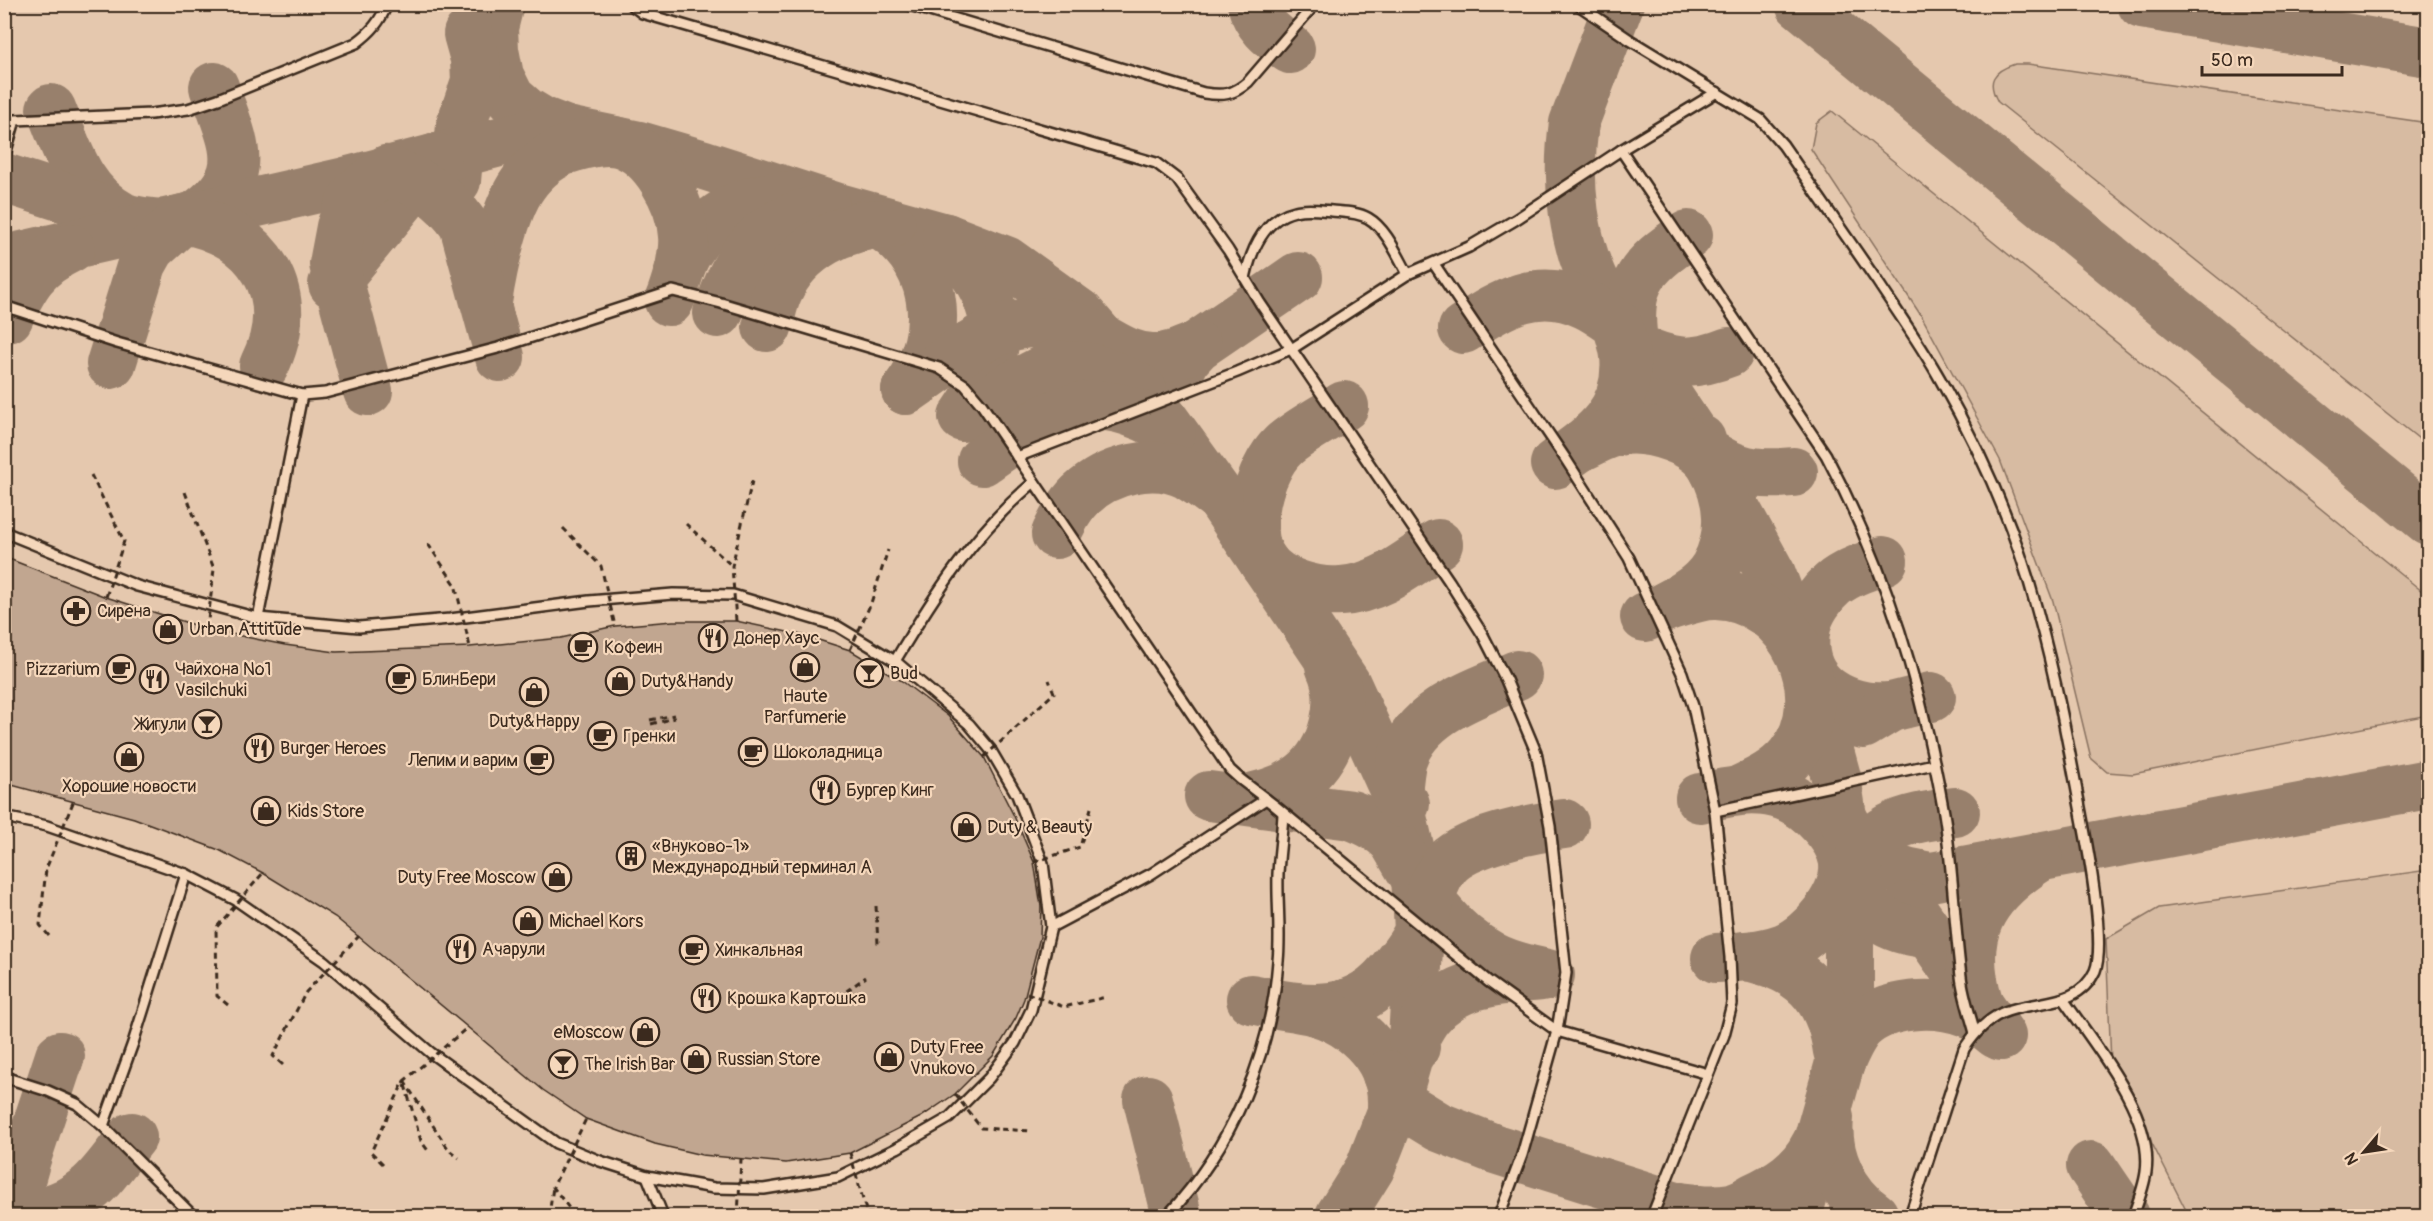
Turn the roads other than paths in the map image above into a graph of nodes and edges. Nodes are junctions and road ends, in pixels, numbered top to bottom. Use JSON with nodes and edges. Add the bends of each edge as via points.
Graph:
{"nodes":[{"id":1,"x":387,"y":4,"type":"edge"},
{"id":2,"x":630,"y":4,"type":"edge"},
{"id":3,"x":906,"y":4,"type":"edge"},
{"id":4,"x":1315,"y":4,"type":"edge"},
{"id":5,"x":1577,"y":4,"type":"edge"},
{"id":6,"x":1717,"y":92,"type":"junction"},
{"id":7,"x":4,"y":115,"type":"edge"},
{"id":8,"x":15,"y":120,"type":"junction"},
{"id":9,"x":1621,"y":150,"type":"junction"},
{"id":10,"x":4,"y":158,"type":"edge"},
{"id":11,"x":1434,"y":264,"type":"junction"},
{"id":12,"x":1408,"y":274,"type":"junction"},
{"id":13,"x":1245,"y":278,"type":"junction"},
{"id":14,"x":4,"y":306,"type":"edge"},
{"id":15,"x":1293,"y":348,"type":"junction"},
{"id":16,"x":302,"y":395,"type":"junction"},
{"id":17,"x":1017,"y":457,"type":"junction"},
{"id":18,"x":1034,"y":482,"type":"junction"},
{"id":19,"x":4,"y":532,"type":"edge"},
{"id":20,"x":258,"y":618,"type":"junction"},
{"id":21,"x":895,"y":661,"type":"junction"},
{"id":22,"x":1934,"y":764,"type":"junction"},
{"id":23,"x":1266,"y":799,"type":"junction"},
{"id":24,"x":1715,"y":811,"type":"junction"},
{"id":25,"x":1283,"y":814,"type":"junction"},
{"id":26,"x":4,"y":817,"type":"edge"},
{"id":27,"x":186,"y":874,"type":"junction"},
{"id":28,"x":1052,"y":927,"type":"junction"},
{"id":29,"x":2063,"y":999,"type":"junction"},
{"id":30,"x":1557,"y":1031,"type":"junction"},
{"id":31,"x":1975,"y":1033,"type":"junction"},
{"id":32,"x":1708,"y":1074,"type":"junction"},
{"id":33,"x":4,"y":1077,"type":"edge"},
{"id":34,"x":104,"y":1126,"type":"junction"},
{"id":35,"x":647,"y":1176,"type":"junction"},
{"id":36,"x":193,"y":1216,"type":"edge"},
{"id":37,"x":663,"y":1216,"type":"edge"},
{"id":38,"x":1167,"y":1216,"type":"edge"},
{"id":39,"x":1499,"y":1216,"type":"edge"},
{"id":40,"x":1652,"y":1216,"type":"edge"},
{"id":41,"x":1910,"y":1216,"type":"edge"},
{"id":42,"x":2133,"y":1216,"type":"edge"}],
"edges":[{"from":1,"to":8,"type":"lane","via":[[380,20],[356,43],[188,109]]},
{"from":2,"to":13,"type":"lane","via":[[642,13],[1156,163],[1177,179]]},
{"from":3,"to":4,"type":"lane","via":[[1218,96],[1238,91],[1248,82]]},
{"from":5,"to":6,"type":"lane"},
{"from":6,"to":9,"type":"lane"},
{"from":6,"to":29,"type":"lane","via":[[1760,119],[1783,145],[1906,324],[1945,388],[2006,517],[2037,607],[2060,700],[2088,848],[2098,958],[2087,984]]},
{"from":7,"to":8,"type":"lane"},
{"from":8,"to":10,"type":"lane"},
{"from":9,"to":11,"type":"lane","via":[[1515,220]]},
{"from":9,"to":22,"type":"lane","via":[[1790,400],[1843,486],[1894,606]]},
{"from":11,"to":12,"type":"lane"},
{"from":11,"to":24,"type":"lane","via":[[1629,558],[1682,673],[1693,706]]},
{"from":12,"to":13,"type":"lane","via":[[1388,240],[1368,218],[1314,209],[1288,213],[1264,232],[1250,256]]},
{"from":12,"to":15,"type":"lane"},
{"from":13,"to":15,"type":"lane"},
{"from":14,"to":16,"type":"lane","via":[[117,343]]},
{"from":15,"to":17,"type":"lane"},
{"from":15,"to":30,"type":"lane","via":[[1483,635],[1536,752],[1550,826],[1566,973]]},
{"from":16,"to":17,"type":"lane","via":[[325,393],[498,348],[673,291],[939,368],[965,385]]},
{"from":16,"to":20,"type":"lane"},
{"from":17,"to":18,"type":"lane"},
{"from":18,"to":21,"type":"lane","via":[[974,542]]},
{"from":18,"to":23,"type":"lane","via":[[1230,770]]},
{"from":19,"to":20,"type":"lane","via":[[137,586]]},
{"from":20,"to":21,"type":"lane","via":[[359,627],[589,601],[673,594],[733,595],[837,626]]},
{"from":21,"to":28,"type":"lane","via":[[969,724],[990,749],[1017,795],[1043,863]]},
{"from":22,"to":24,"type":"lane"},
{"from":22,"to":31,"type":"lane","via":[[1944,814],[1961,978]]},
{"from":23,"to":25,"type":"lane"},
{"from":23,"to":28,"type":"lane","via":[[1151,874]]},
{"from":24,"to":32,"type":"lane","via":[[1732,1004]]},
{"from":25,"to":30,"type":"lane","via":[[1490,982]]},
{"from":25,"to":38,"type":"lane","via":[[1278,872],[1278,961],[1270,1023],[1237,1117],[1197,1180]]},
{"from":26,"to":27,"type":"lane","via":[[47,826]]},
{"from":27,"to":34,"type":"lane"},
{"from":27,"to":35,"type":"lane","via":[[237,900],[324,961],[430,1053],[555,1143]]},
{"from":28,"to":35,"type":"lane","via":[[1031,1010],[1015,1043],[989,1078],[949,1118],[838,1177],[764,1189],[714,1188]]},
{"from":29,"to":31,"type":"lane","via":[[2002,1014]]},
{"from":29,"to":42,"type":"lane","via":[[2126,1092],[2141,1127],[2147,1170]]},
{"from":30,"to":32,"type":"lane"},
{"from":30,"to":39,"type":"lane","via":[[1522,1155]]},
{"from":31,"to":41,"type":"lane","via":[[1964,1049]]},
{"from":32,"to":40,"type":"lane"},
{"from":33,"to":34,"type":"lane","via":[[77,1104]]},
{"from":34,"to":36,"type":"lane"},
{"from":35,"to":37,"type":"lane"}]}
